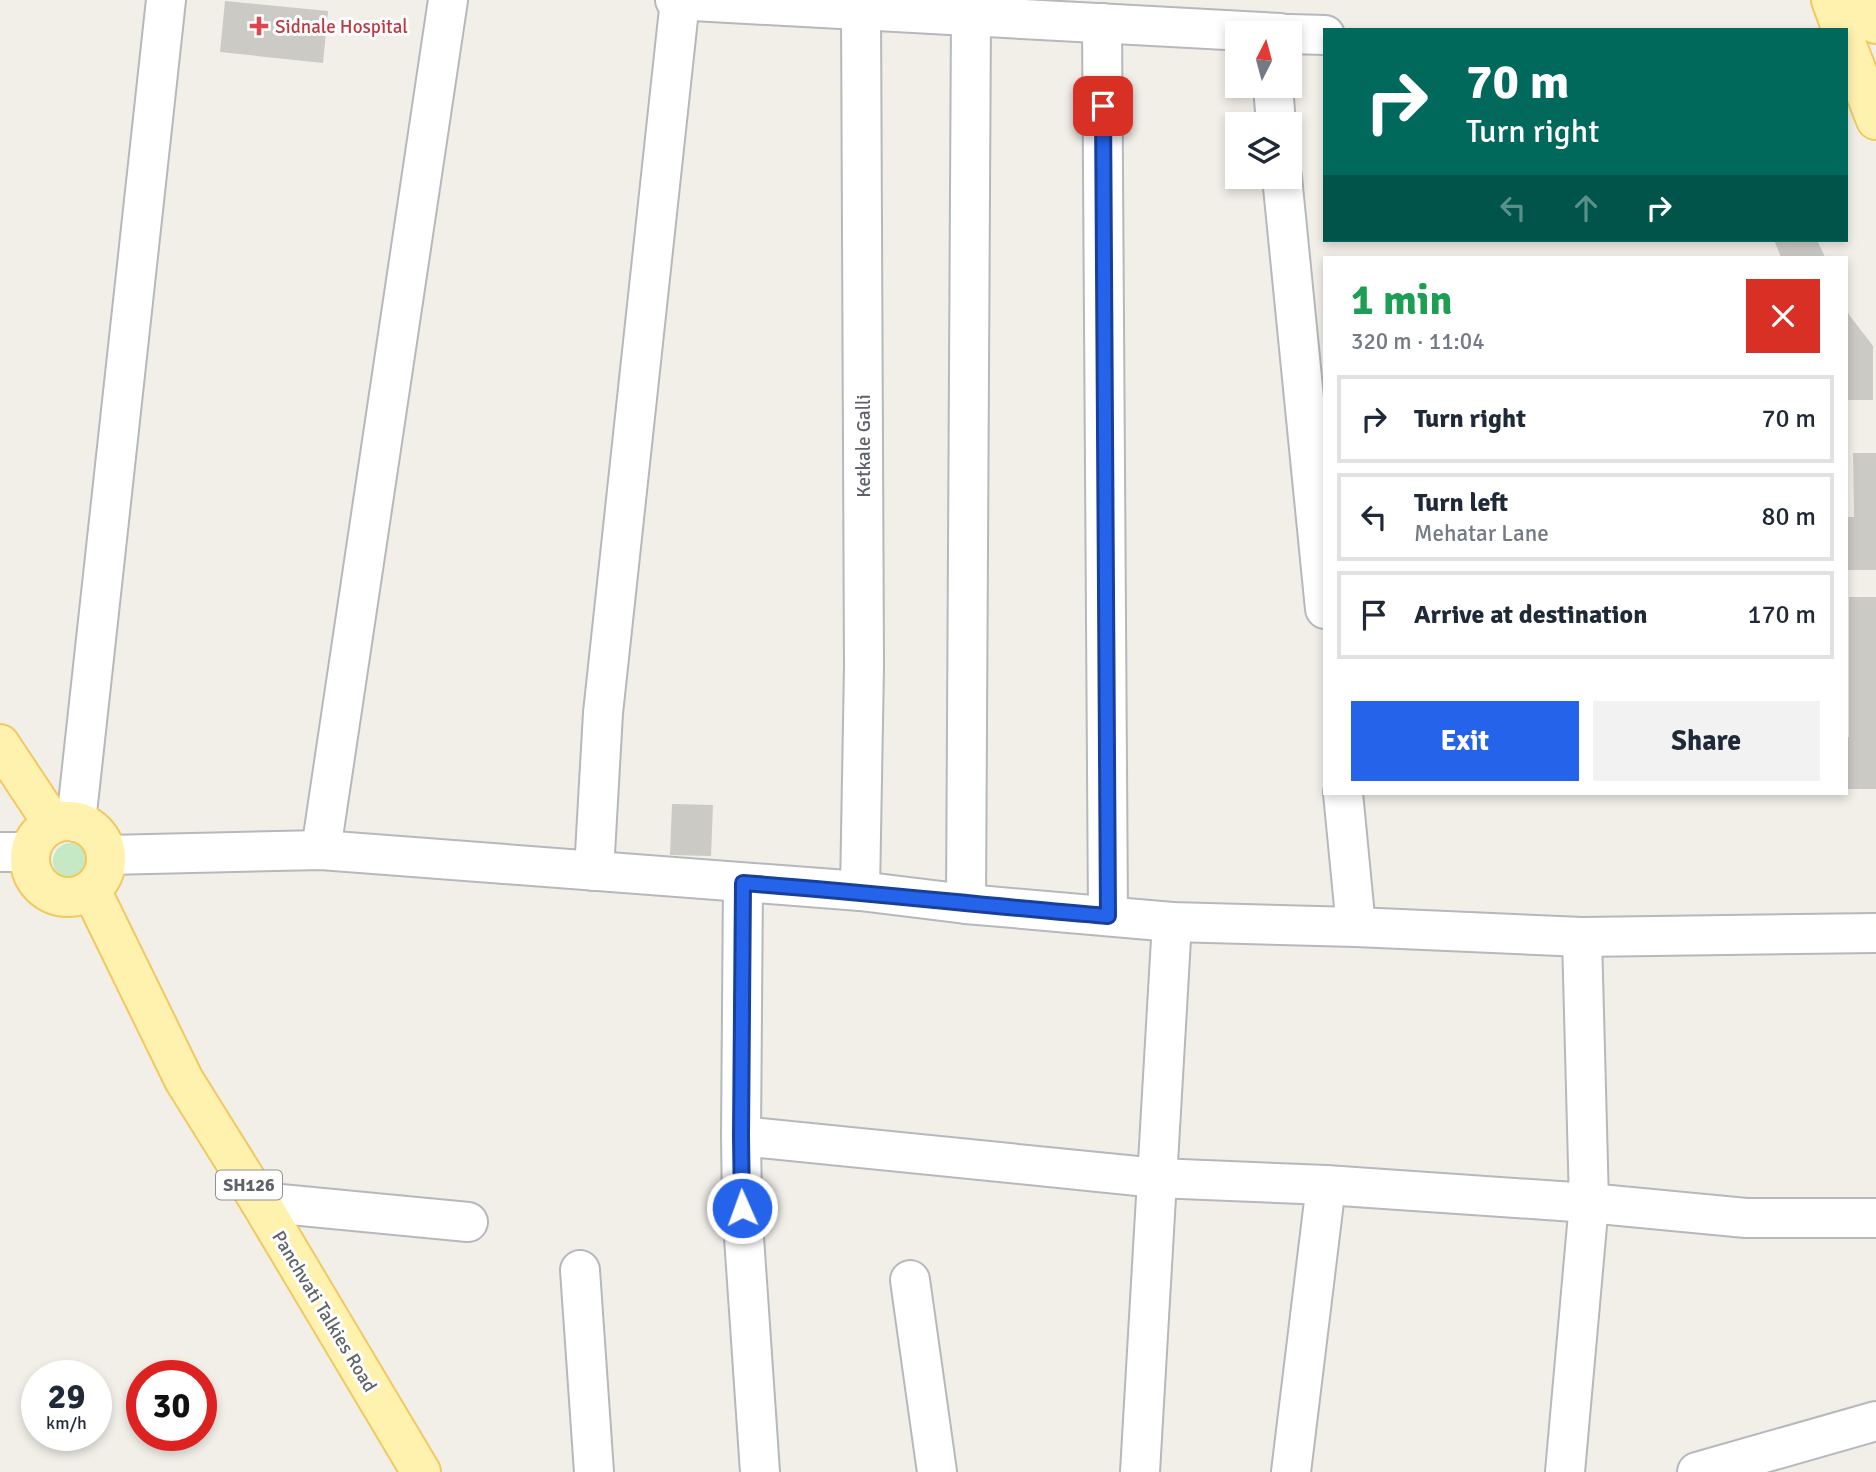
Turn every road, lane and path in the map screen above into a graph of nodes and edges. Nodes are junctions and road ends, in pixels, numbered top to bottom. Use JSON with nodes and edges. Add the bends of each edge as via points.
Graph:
{"nodes":[{"id":1,"x":166,"y":0,"type":"edge"},
{"id":2,"x":448,"y":0,"type":"edge"},
{"id":3,"x":678,"y":0,"type":"edge"},
{"id":4,"x":1831,"y":0,"type":"edge"},
{"id":5,"x":1866,"y":0,"type":"edge"},
{"id":6,"x":862,"y":5,"type":"edge"},
{"id":7,"x":971,"y":16,"type":"junction"},
{"id":8,"x":1102,"y":23,"type":"junction"},
{"id":9,"x":1876,"y":24,"type":"edge"},
{"id":10,"x":1843,"y":28,"type":"edge"},
{"id":11,"x":1225,"y":30,"type":"edge"},
{"id":12,"x":1302,"y":34,"type":"edge"},
{"id":13,"x":1323,"y":35,"type":"edge"},
{"id":14,"x":1852,"y":49,"type":"edge"},
{"id":15,"x":1876,"y":120,"type":"edge"},
{"id":16,"x":1283,"y":189,"type":"edge"},
{"id":17,"x":1323,"y":589,"type":"edge"},
{"id":18,"x":0,"y":744,"type":"edge"},
{"id":19,"x":1343,"y":795,"type":"edge"},
{"id":20,"x":40,"y":838,"type":"edge"},
{"id":21,"x":321,"y":850,"type":"junction"},
{"id":22,"x":107,"y":855,"type":"junction"},
{"id":23,"x":594,"y":871,"type":"junction"},
{"id":24,"x":743,"y":883,"type":"junction"},
{"id":25,"x":92,"y":890,"type":"junction"},
{"id":26,"x":860,"y":891,"type":"junction"},
{"id":27,"x":966,"y":904,"type":"junction"},
{"id":28,"x":1108,"y":916,"type":"junction"},
{"id":29,"x":1172,"y":922,"type":"junction"},
{"id":30,"x":1356,"y":927,"type":"junction"},
{"id":31,"x":1876,"y":933,"type":"edge"},
{"id":32,"x":1582,"y":937,"type":"junction"},
{"id":33,"x":741,"y":1136,"type":"junction"},
{"id":34,"x":1157,"y":1178,"type":"junction"},
{"id":35,"x":1326,"y":1185,"type":"junction"},
{"id":36,"x":260,"y":1202,"type":"junction"},
{"id":37,"x":1590,"y":1203,"type":"junction"},
{"id":38,"x":1876,"y":1218,"type":"edge"},
{"id":39,"x":468,"y":1222,"type":"dead end"},
{"id":40,"x":580,"y":1270,"type":"dead end"},
{"id":41,"x":910,"y":1280,"type":"dead end"},
{"id":42,"x":1876,"y":1421,"type":"edge"},
{"id":43,"x":421,"y":1472,"type":"edge"},
{"id":44,"x":594,"y":1472,"type":"edge"},
{"id":45,"x":760,"y":1472,"type":"edge"},
{"id":46,"x":937,"y":1472,"type":"edge"},
{"id":47,"x":1140,"y":1472,"type":"edge"},
{"id":48,"x":1291,"y":1472,"type":"edge"},
{"id":49,"x":1565,"y":1472,"type":"edge"},
{"id":50,"x":1696,"y":1472,"type":"edge"}],
"edges":[{"from":1,"to":20,"type":"street"},
{"from":2,"to":21,"type":"street"},
{"from":3,"to":6,"type":"street"},
{"from":3,"to":23,"type":"street","via":[[603,713]]},
{"from":4,"to":10,"type":"main road"},
{"from":5,"to":9,"type":"main road"},
{"from":6,"to":7,"type":"street"},
{"from":6,"to":26,"type":"street","name":"Ketkale Galli"},
{"from":7,"to":8,"type":"street"},
{"from":7,"to":27,"type":"street"},
{"from":8,"to":11,"type":"street"},
{"from":8,"to":28,"type":"street"},
{"from":12,"to":13,"type":"street"},
{"from":14,"to":15,"type":"main road"},
{"from":16,"to":17,"type":"street"},
{"from":18,"to":20,"type":"main road"},
{"from":19,"to":30,"type":"street"},
{"from":20,"to":22,"type":"main road","via":[[87,826],[104,844]]},
{"from":20,"to":25,"type":"main road","via":[[30,865],[43,888],[67,898]]},
{"from":21,"to":22,"type":"street"},
{"from":21,"to":23,"type":"street"},
{"from":22,"to":25,"type":"main road","via":[[106,869]]},
{"from":23,"to":24,"type":"street"},
{"from":24,"to":26,"type":"street"},
{"from":24,"to":33,"type":"street"},
{"from":25,"to":36,"type":"main road","name":"Panchvati Talkies Road","number":"SH126","via":[[184,1080]]},
{"from":26,"to":27,"type":"street"},
{"from":27,"to":28,"type":"street"},
{"from":28,"to":29,"type":"street"},
{"from":29,"to":30,"type":"street"},
{"from":29,"to":34,"type":"street"},
{"from":30,"to":32,"type":"street"},
{"from":31,"to":32,"type":"street"},
{"from":32,"to":37,"type":"street"},
{"from":33,"to":34,"type":"street"},
{"from":33,"to":45,"type":"street"},
{"from":34,"to":35,"type":"street"},
{"from":34,"to":47,"type":"street"},
{"from":35,"to":37,"type":"street"},
{"from":35,"to":48,"type":"street"},
{"from":36,"to":39,"type":"street"},
{"from":36,"to":43,"type":"main road","name":"Panchvati Talkies Road","number":"SH126"},
{"from":37,"to":38,"type":"street","via":[[1746,1218]]},
{"from":37,"to":49,"type":"street"},
{"from":40,"to":44,"type":"street"},
{"from":41,"to":46,"type":"street"},
{"from":42,"to":50,"type":"street"}]}
